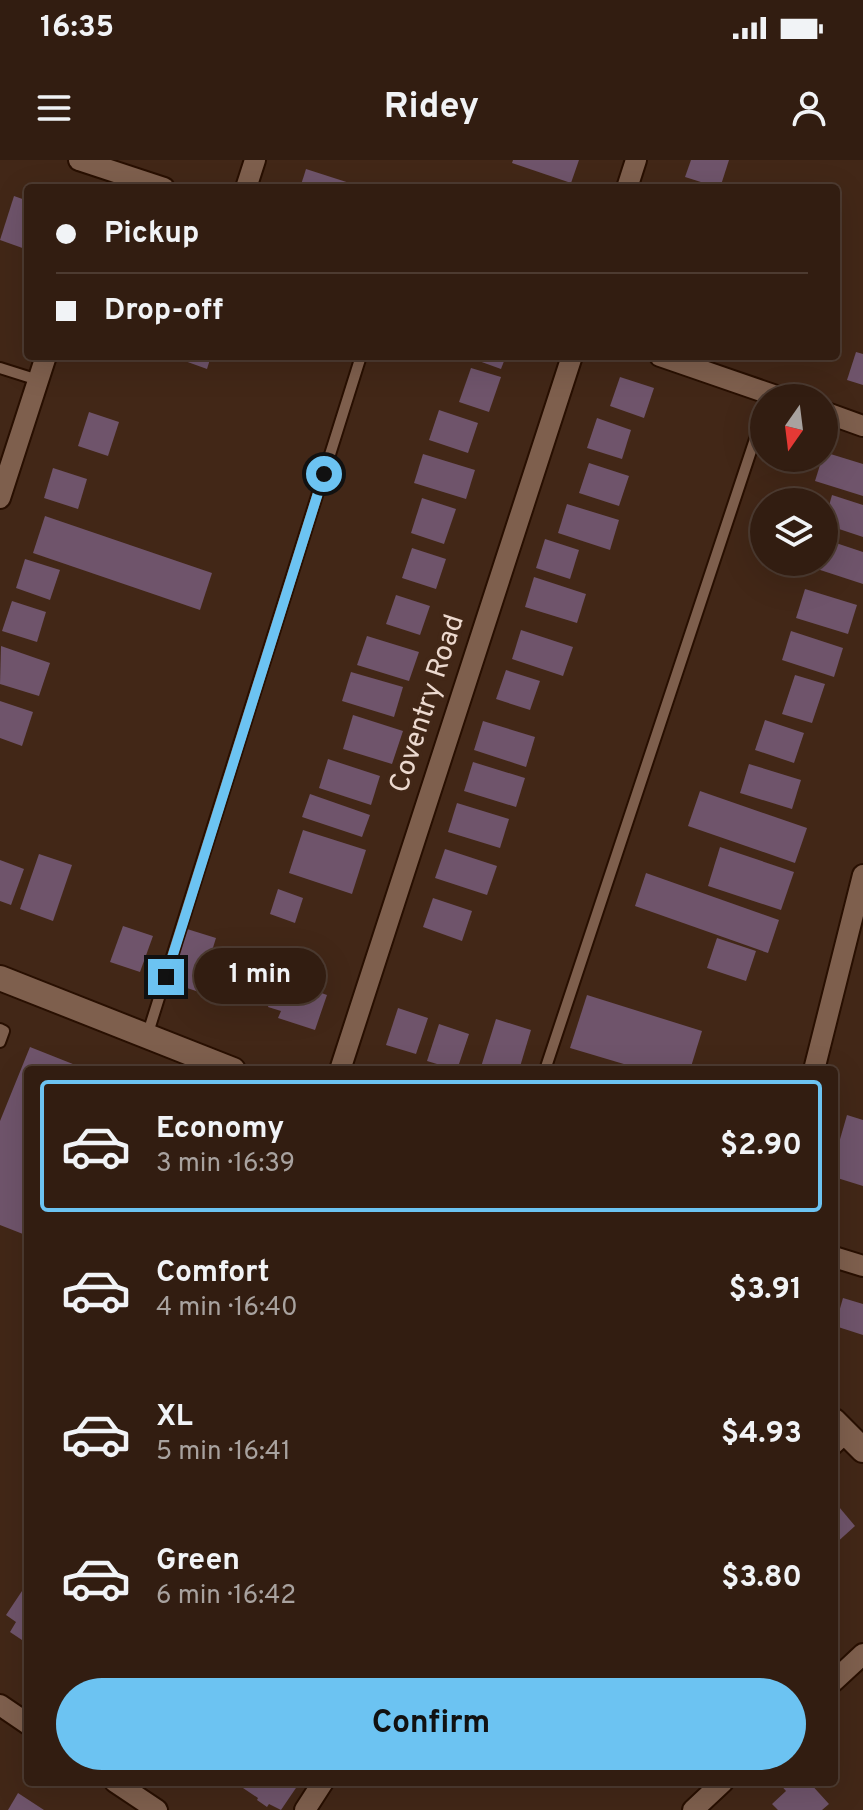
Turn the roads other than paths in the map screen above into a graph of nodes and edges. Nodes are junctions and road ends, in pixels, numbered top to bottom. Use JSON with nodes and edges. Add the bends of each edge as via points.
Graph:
{"nodes":[{"id":1,"x":79,"y":160,"type":"edge"},
{"id":2,"x":255,"y":160,"type":"edge"},
{"id":3,"x":636,"y":160,"type":"edge"},
{"id":4,"x":103,"y":178,"type":"edge"},
{"id":5,"x":140,"y":184,"type":"edge"},
{"id":6,"x":247,"y":184,"type":"edge"},
{"id":7,"x":628,"y":184,"type":"edge"},
{"id":8,"x":45,"y":360,"type":"edge"},
{"id":9,"x":360,"y":360,"type":"edge"},
{"id":10,"x":571,"y":360,"type":"edge"},
{"id":11,"x":670,"y":360,"type":"edge"},
{"id":12,"x":0,"y":368,"type":"edge"},
{"id":13,"x":38,"y":380,"type":"junction"},
{"id":14,"x":750,"y":392,"type":"edge"},
{"id":15,"x":838,"y":417,"type":"edge"},
{"id":16,"x":863,"y":426,"type":"edge"},
{"id":17,"x":750,"y":462,"type":"edge"},
{"id":18,"x":0,"y":498,"type":"edge"},
{"id":19,"x":863,"y":875,"type":"edge"},
{"id":20,"x":0,"y":978,"type":"edge"},
{"id":21,"x":0,"y":1029,"type":"edge"},
{"id":22,"x":147,"y":1036,"type":"junction"},
{"id":23,"x":0,"y":1042,"type":"edge"},
{"id":24,"x":223,"y":1066,"type":"edge"},
{"id":25,"x":341,"y":1066,"type":"edge"},
{"id":26,"x":546,"y":1066,"type":"edge"},
{"id":27,"x":815,"y":1066,"type":"edge"},
{"id":28,"x":838,"y":1258,"type":"edge"},
{"id":29,"x":863,"y":1266,"type":"edge"},
{"id":30,"x":863,"y":1654,"type":"edge"},
{"id":31,"x":838,"y":1677,"type":"edge"},
{"id":32,"x":0,"y":1705,"type":"edge"},
{"id":33,"x":24,"y":1721,"type":"edge"},
{"id":34,"x":121,"y":1786,"type":"edge"},
{"id":35,"x":320,"y":1786,"type":"edge"},
{"id":36,"x":719,"y":1786,"type":"edge"},
{"id":37,"x":157,"y":1810,"type":"edge"},
{"id":38,"x":305,"y":1810,"type":"edge"},
{"id":39,"x":693,"y":1810,"type":"edge"}],
"edges":[{"from":1,"to":4,"type":"street"},
{"from":2,"to":6,"type":"street"},
{"from":3,"to":7,"type":"street"},
{"from":4,"to":5,"type":"street"},
{"from":8,"to":13,"type":"street"},
{"from":9,"to":22,"type":"lane"},
{"from":10,"to":25,"type":"street","name":"Coventry Road"},
{"from":11,"to":14,"type":"street"},
{"from":12,"to":13,"type":"lane"},
{"from":13,"to":18,"type":"street"},
{"from":15,"to":16,"type":"street"},
{"from":17,"to":26,"type":"lane"},
{"from":19,"to":27,"type":"street"},
{"from":20,"to":22,"type":"main road"},
{"from":21,"to":23,"type":"lane"},
{"from":22,"to":24,"type":"main road"},
{"from":28,"to":29,"type":"street"},
{"from":30,"to":31,"type":"street"},
{"from":32,"to":33,"type":"street"},
{"from":34,"to":37,"type":"street"},
{"from":35,"to":38,"type":"street"},
{"from":36,"to":39,"type":"street"}]}
